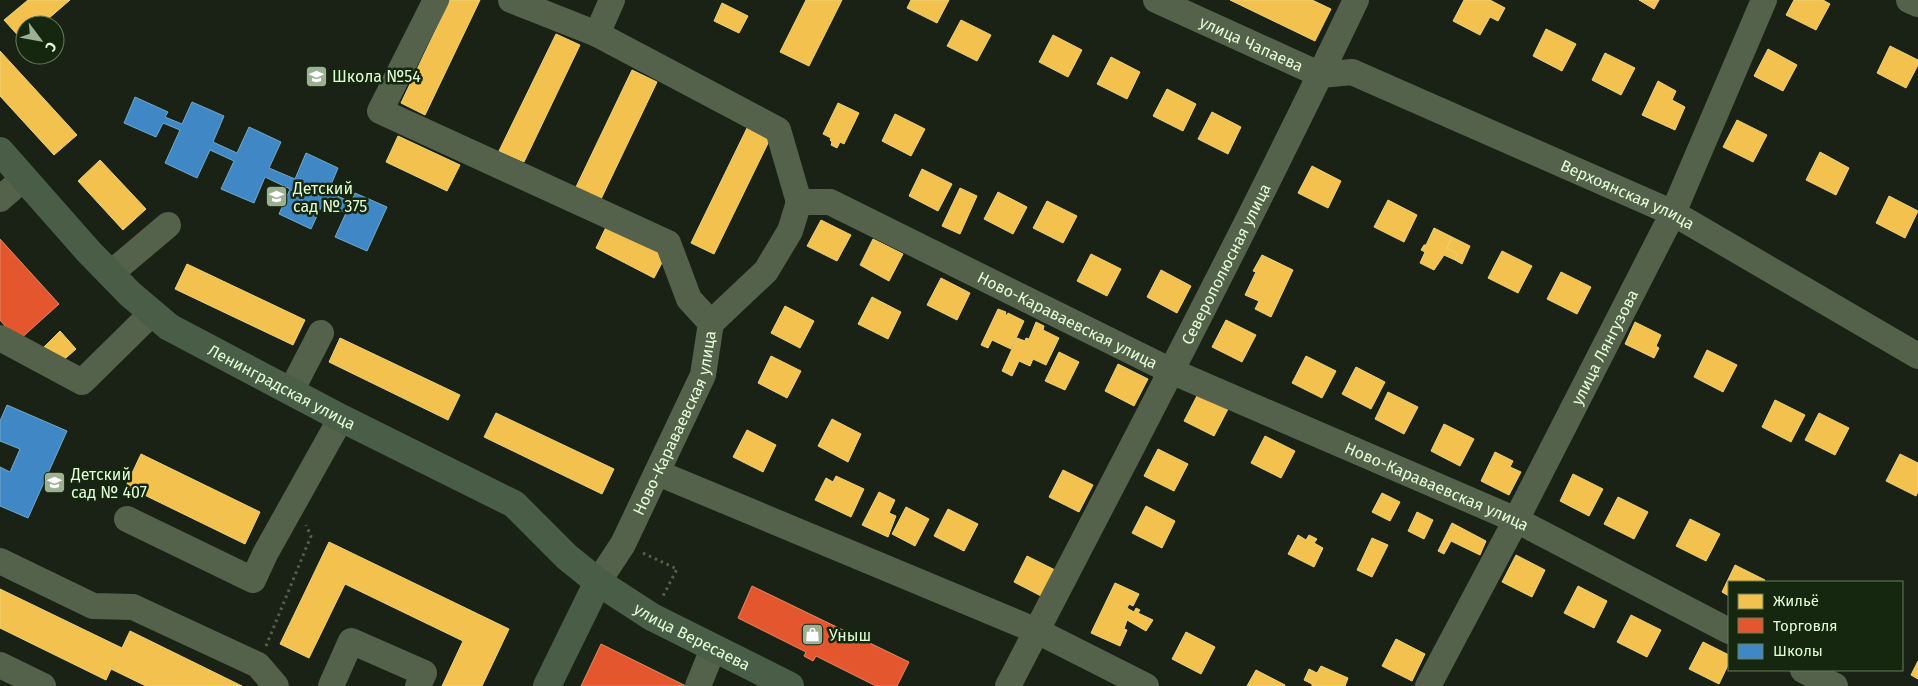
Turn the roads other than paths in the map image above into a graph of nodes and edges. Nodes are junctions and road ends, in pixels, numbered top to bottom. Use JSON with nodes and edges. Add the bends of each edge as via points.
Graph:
{"nodes":[{"id":1,"x":436,"y":0,"type":"edge"},
{"id":2,"x":511,"y":0,"type":"edge"},
{"id":3,"x":612,"y":0,"type":"edge"},
{"id":4,"x":1764,"y":0,"type":"edge"},
{"id":5,"x":1909,"y":0,"type":"edge"},
{"id":6,"x":1159,"y":1,"type":"edge"},
{"id":7,"x":1350,"y":2,"type":"edge"},
{"id":8,"x":1918,"y":4,"type":"edge"},
{"id":9,"x":597,"y":34,"type":"junction"},
{"id":10,"x":1321,"y":75,"type":"junction"},
{"id":11,"x":0,"y":151,"type":"edge"},
{"id":12,"x":24,"y":178,"type":"junction"},
{"id":13,"x":0,"y":199,"type":"edge"},
{"id":14,"x":799,"y":202,"type":"junction"},
{"id":15,"x":1673,"y":213,"type":"junction"},
{"id":16,"x":168,"y":225,"type":"dead end"},
{"id":17,"x":110,"y":274,"type":"junction"},
{"id":18,"x":152,"y":313,"type":"junction"},
{"id":19,"x":711,"y":323,"type":"junction"},
{"id":20,"x":321,"y":333,"type":"dead end"},
{"id":21,"x":0,"y":338,"type":"edge"},
{"id":22,"x":1918,"y":356,"type":"edge"},
{"id":23,"x":1171,"y":371,"type":"junction"},
{"id":24,"x":290,"y":391,"type":"junction"},
{"id":25,"x":342,"y":418,"type":"junction"},
{"id":26,"x":658,"y":473,"type":"junction"},
{"id":27,"x":128,"y":519,"type":"dead end"},
{"id":28,"x":1516,"y":520,"type":"junction"},
{"id":29,"x":0,"y":561,"type":"edge"},
{"id":30,"x":598,"y":582,"type":"junction"},
{"id":31,"x":1728,"y":630,"type":"edge"},
{"id":32,"x":1037,"y":631,"type":"junction"},
{"id":33,"x":713,"y":649,"type":"junction"},
{"id":34,"x":0,"y":665,"type":"edge"},
{"id":35,"x":1805,"y":671,"type":"edge"},
{"id":36,"x":43,"y":686,"type":"edge"},
{"id":37,"x":276,"y":686,"type":"edge"},
{"id":38,"x":331,"y":686,"type":"edge"},
{"id":39,"x":418,"y":686,"type":"edge"},
{"id":40,"x":547,"y":686,"type":"edge"},
{"id":41,"x":698,"y":686,"type":"edge"},
{"id":42,"x":790,"y":686,"type":"edge"},
{"id":43,"x":1008,"y":686,"type":"edge"},
{"id":44,"x":1146,"y":686,"type":"edge"},
{"id":45,"x":1428,"y":686,"type":"edge"},
{"id":46,"x":1834,"y":686,"type":"edge"}],
"edges":[{"from":1,"to":19,"type":"street","via":[[380,111],[668,243],[689,299]]},
{"from":2,"to":9,"type":"street"},
{"from":3,"to":9,"type":"street"},
{"from":4,"to":15,"type":"street","name":"улица Лянгузова"},
{"from":5,"to":8,"type":"street"},
{"from":6,"to":10,"type":"street","name":"улица Чапаева"},
{"from":7,"to":10,"type":"street","name":"Северополюсная улица"},
{"from":9,"to":14,"type":"street","via":[[778,130]]},
{"from":10,"to":15,"type":"street","name":"Верхоянская улица","via":[[1352,72]]},
{"from":10,"to":23,"type":"street","name":"Северополюсная улица"},
{"from":11,"to":12,"type":"main road","name":"Ленинградская улица"},
{"from":12,"to":13,"type":"street"},
{"from":12,"to":17,"type":"main road","name":"Ленинградская улица"},
{"from":14,"to":19,"type":"street","name":"Ново-Караваевская улица","via":[[790,231],[766,271]]},
{"from":14,"to":23,"type":"street","name":"Ново-Караваевская улица","via":[[830,202]]},
{"from":15,"to":22,"type":"street","name":"Верхоянская улица"},
{"from":15,"to":28,"type":"street","name":"улица Лянгузова"},
{"from":16,"to":17,"type":"street"},
{"from":17,"to":18,"type":"main road","name":"Ленинградская улица"},
{"from":18,"to":21,"type":"street","via":[[82,382]]},
{"from":18,"to":24,"type":"main road","name":"Ленинградская улица","via":[[169,327]]},
{"from":19,"to":26,"type":"street","name":"Ново-Караваевская улица","via":[[703,375]]},
{"from":20,"to":24,"type":"street"},
{"from":23,"to":28,"type":"street","name":"Ново-Караваевская улица"},
{"from":23,"to":32,"type":"street","name":"Северополюсная улица"},
{"from":24,"to":25,"type":"main road","name":"Ленинградская улица"},
{"from":25,"to":27,"type":"street","via":[[253,580]]},
{"from":25,"to":30,"type":"main road","name":"Ленинградская улица","via":[[514,504],[567,557]]},
{"from":26,"to":30,"type":"street","name":"Ново-Караваевская улица","via":[[623,544]]},
{"from":26,"to":32,"type":"street"},
{"from":28,"to":31,"type":"street","name":"Ново-Караваевская улица"},
{"from":28,"to":45,"type":"street","name":"улица Лянгузова"},
{"from":29,"to":37,"type":"street","via":[[93,606],[133,607],[258,665]]},
{"from":30,"to":33,"type":"main road","name":"улица Вересаева","via":[[652,617]]},
{"from":30,"to":40,"type":"main road"},
{"from":32,"to":43,"type":"street","name":"Северополюсная улица"},
{"from":32,"to":44,"type":"street"},
{"from":33,"to":41,"type":"street"},
{"from":33,"to":42,"type":"main road","name":"улица Вересаева"},
{"from":34,"to":36,"type":"street"},
{"from":35,"to":46,"type":"street"},
{"from":38,"to":39,"type":"street","via":[[351,641],[424,673]]}]}
